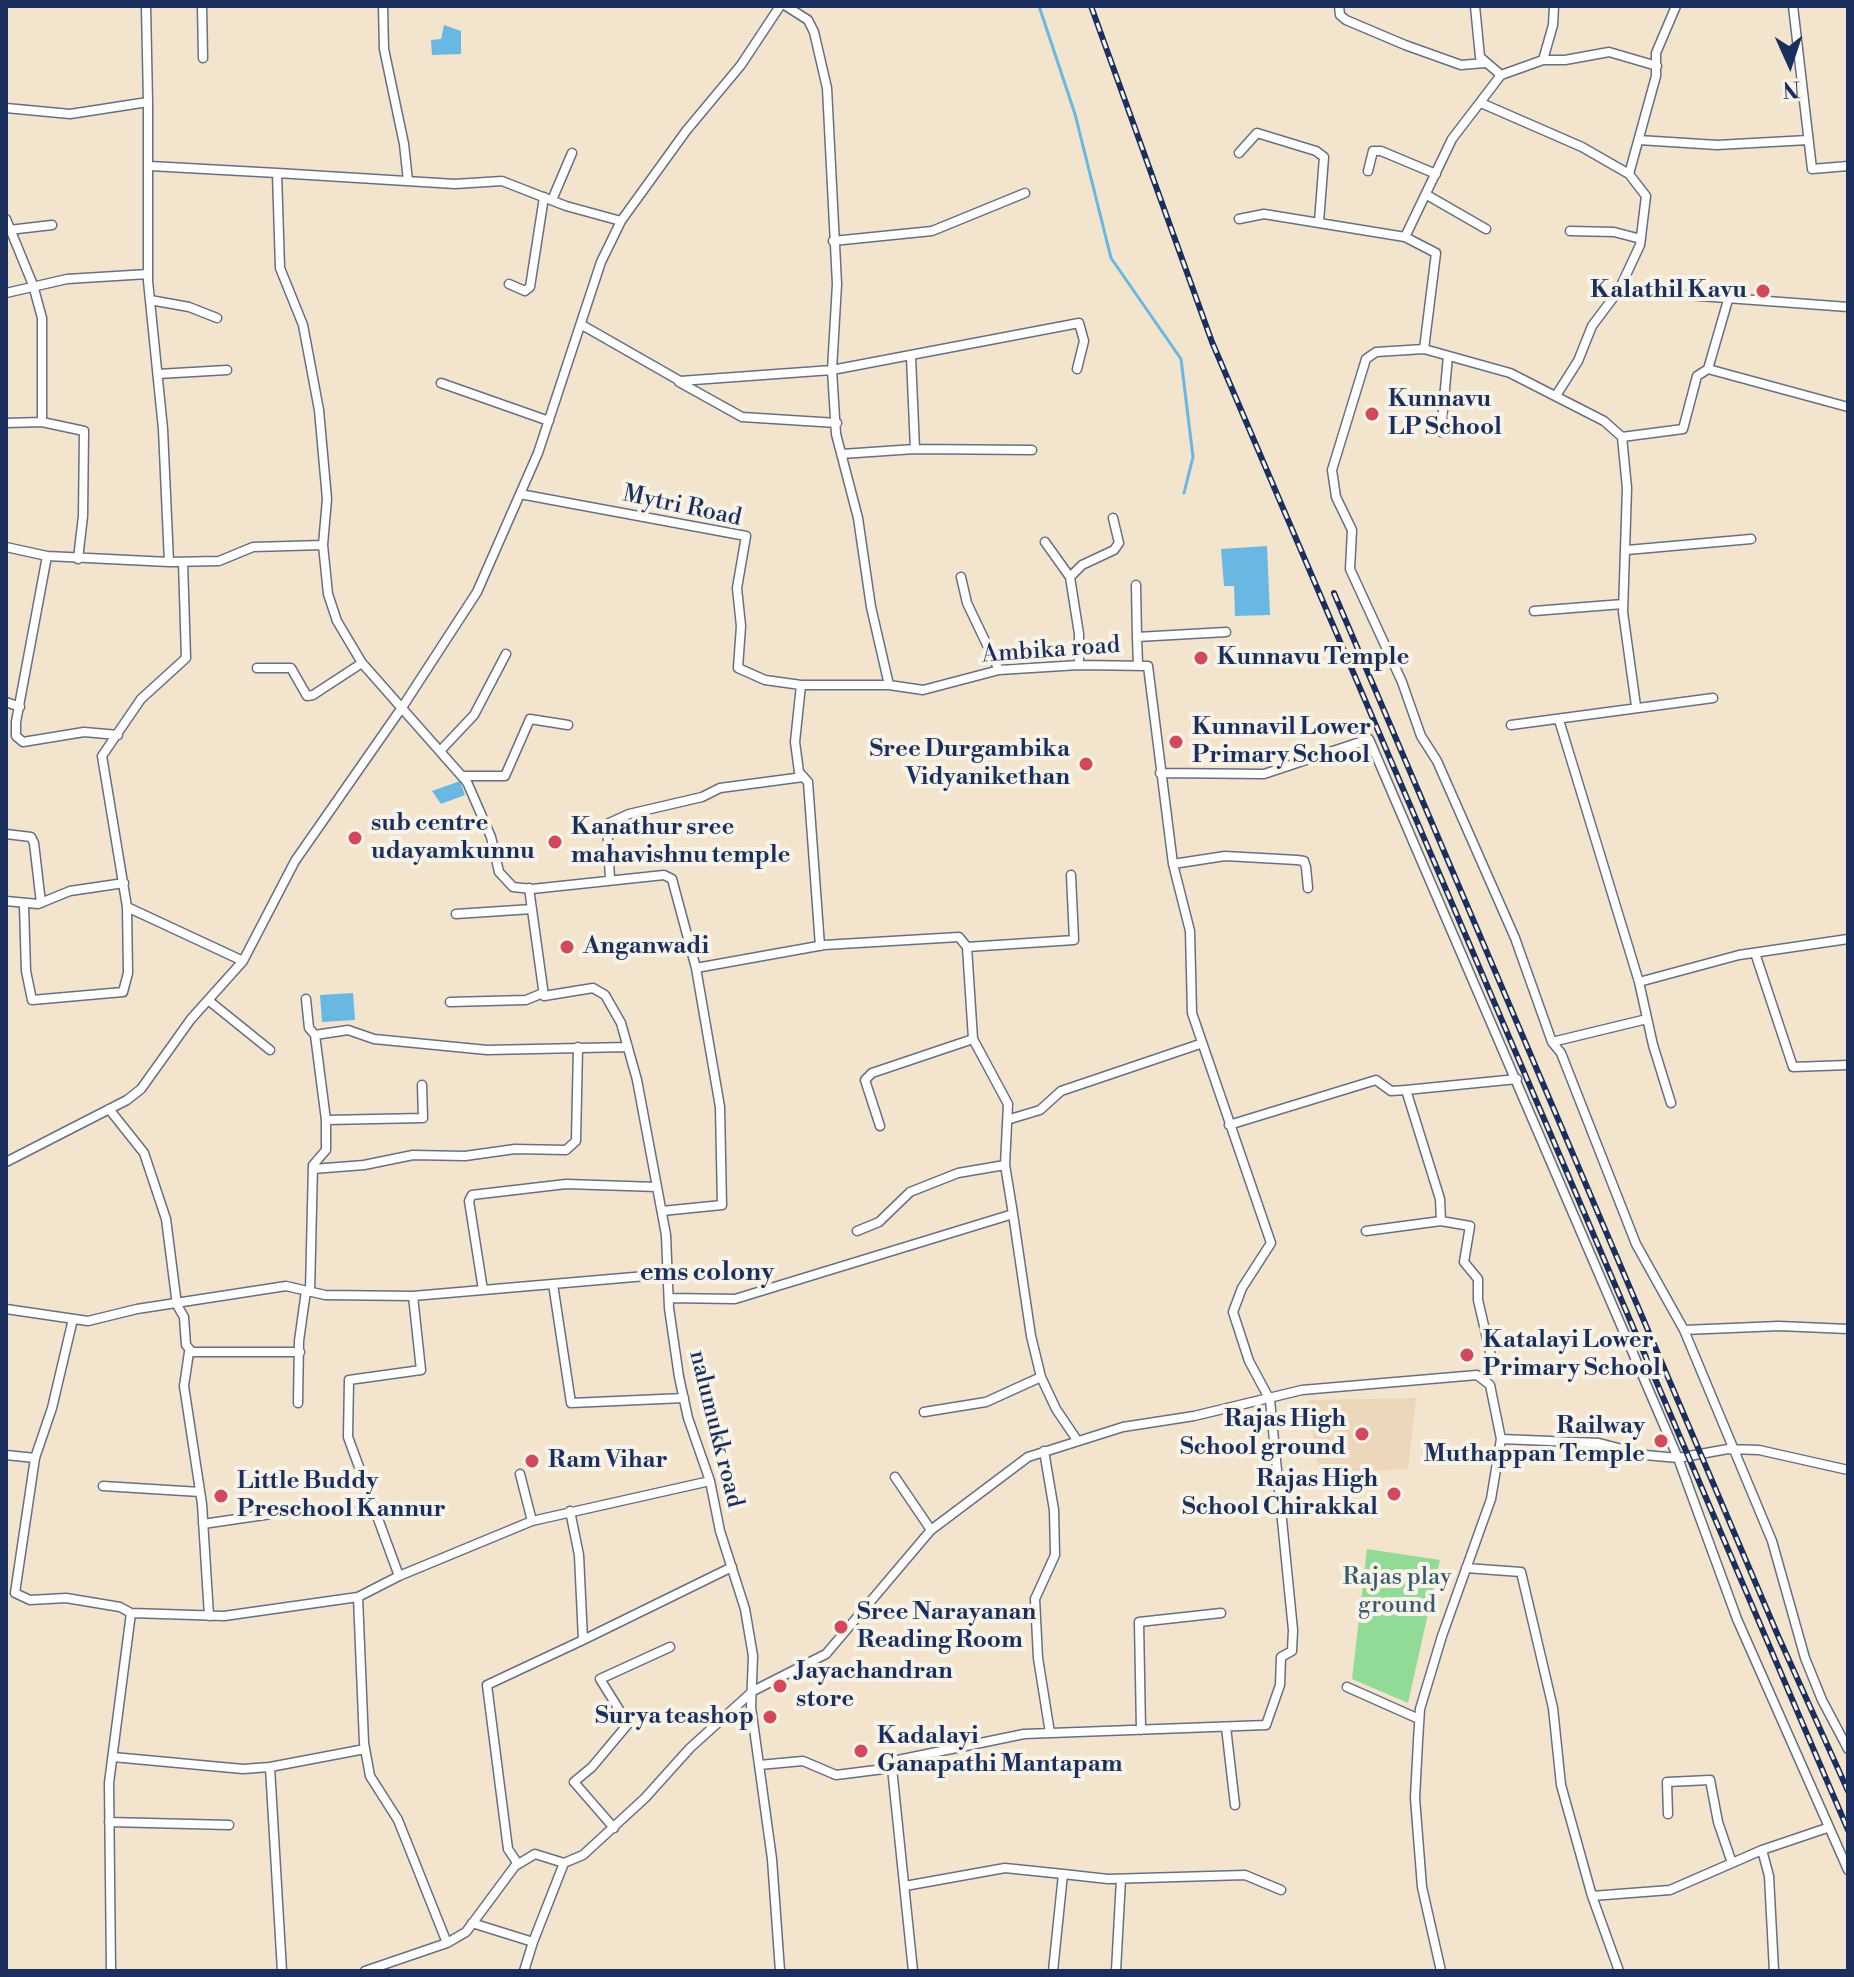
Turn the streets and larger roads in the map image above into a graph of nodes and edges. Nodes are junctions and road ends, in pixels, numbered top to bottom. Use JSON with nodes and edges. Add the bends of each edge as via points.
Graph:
{"nodes":[{"id":1,"x":146,"y":6,"type":"edge"},
{"id":2,"x":202,"y":6,"type":"edge"},
{"id":3,"x":383,"y":6,"type":"edge"},
{"id":4,"x":783,"y":6,"type":"edge"},
{"id":5,"x":1339,"y":6,"type":"edge"},
{"id":6,"x":1475,"y":6,"type":"edge"},
{"id":7,"x":1554,"y":6,"type":"edge"},
{"id":8,"x":1676,"y":6,"type":"edge"},
{"id":9,"x":1793,"y":6,"type":"edge"},
{"id":10,"x":203,"y":58,"type":"dead end"},
{"id":11,"x":1543,"y":60,"type":"junction"},
{"id":12,"x":1485,"y":63,"type":"junction"},
{"id":13,"x":1657,"y":66,"type":"junction"},
{"id":14,"x":1501,"y":75,"type":"junction"},
{"id":15,"x":148,"y":102,"type":"junction"},
{"id":16,"x":1481,"y":103,"type":"junction"},
{"id":17,"x":6,"y":108,"type":"edge"},
{"id":18,"x":1639,"y":140,"type":"junction"},
{"id":19,"x":1808,"y":140,"type":"junction"},
{"id":20,"x":572,"y":153,"type":"dead end"},
{"id":21,"x":1239,"y":153,"type":"dead end"},
{"id":22,"x":150,"y":166,"type":"junction"},
{"id":23,"x":1848,"y":166,"type":"edge"},
{"id":24,"x":1368,"y":171,"type":"dead end"},
{"id":25,"x":277,"y":173,"type":"junction"},
{"id":26,"x":1436,"y":174,"type":"junction"},
{"id":27,"x":1629,"y":174,"type":"junction"},
{"id":28,"x":408,"y":181,"type":"junction"},
{"id":29,"x":1025,"y":193,"type":"dead end"},
{"id":30,"x":1427,"y":195,"type":"junction"},
{"id":31,"x":548,"y":198,"type":"junction"},
{"id":32,"x":6,"y":219,"type":"edge"},
{"id":33,"x":1239,"y":219,"type":"dead end"},
{"id":34,"x":621,"y":221,"type":"junction"},
{"id":35,"x":1319,"y":222,"type":"junction"},
{"id":36,"x":52,"y":225,"type":"dead end"},
{"id":37,"x":1486,"y":229,"type":"dead end"},
{"id":38,"x":9,"y":230,"type":"junction"},
{"id":39,"x":1570,"y":231,"type":"dead end"},
{"id":40,"x":1405,"y":237,"type":"junction"},
{"id":41,"x":1641,"y":239,"type":"junction"},
{"id":42,"x":833,"y":241,"type":"junction"},
{"id":43,"x":148,"y":274,"type":"junction"},
{"id":44,"x":509,"y":284,"type":"dead end"},
{"id":45,"x":33,"y":285,"type":"junction"},
{"id":46,"x":1619,"y":290,"type":"junction"},
{"id":47,"x":6,"y":293,"type":"edge"},
{"id":48,"x":150,"y":300,"type":"junction"},
{"id":49,"x":1728,"y":300,"type":"junction"},
{"id":50,"x":1848,"y":307,"type":"edge"},
{"id":51,"x":217,"y":318,"type":"dead end"},
{"id":52,"x":582,"y":325,"type":"junction"},
{"id":53,"x":1424,"y":349,"type":"junction"},
{"id":54,"x":1448,"y":356,"type":"junction"},
{"id":55,"x":911,"y":357,"type":"junction"},
{"id":56,"x":1077,"y":369,"type":"dead end"},
{"id":57,"x":1708,"y":369,"type":"junction"},
{"id":58,"x":227,"y":370,"type":"dead end"},
{"id":59,"x":832,"y":370,"type":"junction"},
{"id":60,"x":158,"y":374,"type":"junction"},
{"id":61,"x":441,"y":383,"type":"dead end"},
{"id":62,"x":1557,"y":394,"type":"junction"},
{"id":63,"x":1848,"y":407,"type":"edge"},
{"id":64,"x":549,"y":421,"type":"junction"},
{"id":65,"x":42,"y":422,"type":"junction"},
{"id":66,"x":6,"y":423,"type":"edge"},
{"id":67,"x":837,"y":423,"type":"junction"},
{"id":68,"x":1471,"y":432,"type":"dead end"},
{"id":69,"x":1622,"y":437,"type":"junction"},
{"id":70,"x":915,"y":449,"type":"junction"},
{"id":71,"x":1032,"y":450,"type":"dead end"},
{"id":72,"x":842,"y":454,"type":"junction"},
{"id":73,"x":520,"y":494,"type":"junction"},
{"id":74,"x":1113,"y":518,"type":"dead end"},
{"id":75,"x":1751,"y":539,"type":"dead end"},
{"id":76,"x":1045,"y":542,"type":"dead end"},
{"id":77,"x":323,"y":545,"type":"junction"},
{"id":78,"x":6,"y":547,"type":"edge"},
{"id":79,"x":1627,"y":550,"type":"junction"},
{"id":80,"x":47,"y":556,"type":"junction"},
{"id":81,"x":78,"y":559,"type":"junction"},
{"id":82,"x":169,"y":562,"type":"junction"},
{"id":83,"x":183,"y":562,"type":"junction"},
{"id":84,"x":961,"y":577,"type":"dead end"},
{"id":85,"x":1070,"y":577,"type":"junction"},
{"id":86,"x":1136,"y":585,"type":"dead end"},
{"id":87,"x":1623,"y":604,"type":"junction"},
{"id":88,"x":1534,"y":611,"type":"dead end"},
{"id":89,"x":1226,"y":632,"type":"dead end"},
{"id":90,"x":1137,"y":637,"type":"junction"},
{"id":91,"x":506,"y":654,"type":"dead end"},
{"id":92,"x":362,"y":663,"type":"junction"},
{"id":93,"x":1079,"y":665,"type":"junction"},
{"id":94,"x":1138,"y":665,"type":"junction"},
{"id":95,"x":257,"y":668,"type":"dead end"},
{"id":96,"x":999,"y":670,"type":"junction"},
{"id":97,"x":801,"y":685,"type":"junction"},
{"id":98,"x":889,"y":685,"type":"junction"},
{"id":99,"x":1713,"y":698,"type":"dead end"},
{"id":100,"x":6,"y":702,"type":"edge"},
{"id":101,"x":403,"y":706,"type":"junction"},
{"id":102,"x":1636,"y":706,"type":"junction"},
{"id":103,"x":20,"y":707,"type":"junction"},
{"id":104,"x":1559,"y":720,"type":"junction"},
{"id":105,"x":568,"y":725,"type":"dead end"},
{"id":106,"x":1511,"y":725,"type":"dead end"},
{"id":107,"x":118,"y":735,"type":"junction"},
{"id":108,"x":440,"y":751,"type":"junction"},
{"id":109,"x":1160,"y":773,"type":"junction"},
{"id":110,"x":462,"y":776,"type":"junction"},
{"id":111,"x":803,"y":777,"type":"junction"},
{"id":112,"x":6,"y":834,"type":"edge"},
{"id":113,"x":1173,"y":864,"type":"junction"},
{"id":114,"x":1071,"y":875,"type":"dead end"},
{"id":115,"x":610,"y":879,"type":"junction"},
{"id":116,"x":124,"y":883,"type":"junction"},
{"id":117,"x":529,"y":888,"type":"junction"},
{"id":118,"x":1308,"y":888,"type":"dead end"},
{"id":119,"x":6,"y":901,"type":"edge"},
{"id":120,"x":41,"y":903,"type":"junction"},
{"id":121,"x":24,"y":906,"type":"junction"},
{"id":122,"x":127,"y":907,"type":"junction"},
{"id":123,"x":532,"y":909,"type":"junction"},
{"id":124,"x":456,"y":914,"type":"dead end"},
{"id":125,"x":1848,"y":939,"type":"edge"},
{"id":126,"x":820,"y":946,"type":"junction"},
{"id":127,"x":967,"y":947,"type":"junction"},
{"id":128,"x":1755,"y":953,"type":"junction"},
{"id":129,"x":243,"y":961,"type":"junction"},
{"id":130,"x":696,"y":968,"type":"junction"},
{"id":131,"x":1639,"y":982,"type":"junction"},
{"id":132,"x":543,"y":993,"type":"junction"},
{"id":133,"x":306,"y":999,"type":"dead end"},
{"id":134,"x":208,"y":1000,"type":"junction"},
{"id":135,"x":450,"y":1002,"type":"dead end"},
{"id":136,"x":1647,"y":1019,"type":"junction"},
{"id":137,"x":315,"y":1035,"type":"junction"},
{"id":138,"x":973,"y":1039,"type":"junction"},
{"id":139,"x":1552,"y":1042,"type":"junction"},
{"id":140,"x":1200,"y":1044,"type":"junction"},
{"id":141,"x":578,"y":1047,"type":"junction"},
{"id":142,"x":628,"y":1047,"type":"junction"},
{"id":143,"x":270,"y":1050,"type":"dead end"},
{"id":144,"x":1848,"y":1065,"type":"edge"},
{"id":145,"x":1517,"y":1079,"type":"junction"},
{"id":146,"x":422,"y":1085,"type":"dead end"},
{"id":147,"x":1406,"y":1090,"type":"junction"},
{"id":148,"x":1671,"y":1103,"type":"dead end"},
{"id":149,"x":109,"y":1109,"type":"junction"},
{"id":150,"x":1010,"y":1119,"type":"junction"},
{"id":151,"x":326,"y":1120,"type":"junction"},
{"id":152,"x":1229,"y":1125,"type":"junction"},
{"id":153,"x":880,"y":1126,"type":"dead end"},
{"id":154,"x":6,"y":1162,"type":"edge"},
{"id":155,"x":1005,"y":1165,"type":"junction"},
{"id":156,"x":313,"y":1169,"type":"junction"},
{"id":157,"x":657,"y":1187,"type":"junction"},
{"id":158,"x":662,"y":1211,"type":"junction"},
{"id":159,"x":1013,"y":1214,"type":"junction"},
{"id":160,"x":1441,"y":1221,"type":"junction"},
{"id":161,"x":857,"y":1231,"type":"dead end"},
{"id":162,"x":1366,"y":1231,"type":"dead end"},
{"id":163,"x":669,"y":1274,"type":"junction"},
{"id":164,"x":553,"y":1284,"type":"junction"},
{"id":165,"x":483,"y":1290,"type":"junction"},
{"id":166,"x":308,"y":1291,"type":"junction"},
{"id":167,"x":413,"y":1296,"type":"junction"},
{"id":168,"x":669,"y":1298,"type":"junction"},
{"id":169,"x":177,"y":1305,"type":"junction"},
{"id":170,"x":6,"y":1309,"type":"edge"},
{"id":171,"x":73,"y":1319,"type":"junction"},
{"id":172,"x":1848,"y":1329,"type":"edge"},
{"id":173,"x":1684,"y":1330,"type":"junction"},
{"id":174,"x":192,"y":1352,"type":"junction"},
{"id":175,"x":300,"y":1352,"type":"junction"},
{"id":176,"x":1041,"y":1377,"type":"junction"},
{"id":177,"x":1485,"y":1381,"type":"junction"},
{"id":178,"x":684,"y":1398,"type":"junction"},
{"id":179,"x":1270,"y":1400,"type":"junction"},
{"id":180,"x":298,"y":1403,"type":"dead end"},
{"id":181,"x":924,"y":1412,"type":"dead end"},
{"id":182,"x":1501,"y":1439,"type":"junction"},
{"id":183,"x":1077,"y":1440,"type":"junction"},
{"id":184,"x":1732,"y":1449,"type":"junction"},
{"id":185,"x":1044,"y":1451,"type":"junction"},
{"id":186,"x":6,"y":1455,"type":"edge"},
{"id":187,"x":35,"y":1458,"type":"junction"},
{"id":188,"x":1678,"y":1458,"type":"junction"},
{"id":189,"x":1848,"y":1470,"type":"edge"},
{"id":190,"x":520,"y":1474,"type":"dead end"},
{"id":191,"x":895,"y":1477,"type":"dead end"},
{"id":192,"x":710,"y":1481,"type":"junction"},
{"id":193,"x":103,"y":1486,"type":"dead end"},
{"id":194,"x":200,"y":1492,"type":"junction"},
{"id":195,"x":570,"y":1511,"type":"junction"},
{"id":196,"x":375,"y":1512,"type":"junction"},
{"id":197,"x":532,"y":1521,"type":"junction"},
{"id":198,"x":203,"y":1524,"type":"junction"},
{"id":199,"x":931,"y":1530,"type":"junction"},
{"id":200,"x":732,"y":1567,"type":"junction"},
{"id":201,"x":1466,"y":1568,"type":"junction"},
{"id":202,"x":399,"y":1576,"type":"junction"},
{"id":203,"x":10,"y":1588,"type":"edge"},
{"id":204,"x":358,"y":1597,"type":"junction"},
{"id":205,"x":131,"y":1613,"type":"junction"},
{"id":206,"x":1221,"y":1613,"type":"dead end"},
{"id":207,"x":209,"y":1616,"type":"junction"},
{"id":208,"x":583,"y":1640,"type":"junction"},
{"id":209,"x":670,"y":1647,"type":"dead end"},
{"id":210,"x":1347,"y":1687,"type":"dead end"},
{"id":211,"x":753,"y":1691,"type":"junction"},
{"id":212,"x":1419,"y":1719,"type":"junction"},
{"id":213,"x":1226,"y":1727,"type":"junction"},
{"id":214,"x":1141,"y":1730,"type":"junction"},
{"id":215,"x":1050,"y":1733,"type":"junction"},
{"id":216,"x":365,"y":1749,"type":"junction"},
{"id":217,"x":1848,"y":1749,"type":"edge"},
{"id":218,"x":113,"y":1757,"type":"junction"},
{"id":219,"x":759,"y":1765,"type":"junction"},
{"id":220,"x":270,"y":1767,"type":"junction"},
{"id":221,"x":892,"y":1768,"type":"junction"},
{"id":222,"x":1235,"y":1805,"type":"dead end"},
{"id":223,"x":1668,"y":1814,"type":"dead end"},
{"id":224,"x":109,"y":1822,"type":"junction"},
{"id":225,"x":229,"y":1825,"type":"dead end"},
{"id":226,"x":614,"y":1828,"type":"junction"},
{"id":227,"x":1827,"y":1828,"type":"junction"},
{"id":228,"x":1762,"y":1850,"type":"junction"},
{"id":229,"x":564,"y":1863,"type":"junction"},
{"id":230,"x":1732,"y":1863,"type":"junction"},
{"id":231,"x":518,"y":1864,"type":"junction"},
{"id":232,"x":1848,"y":1870,"type":"edge"},
{"id":233,"x":1063,"y":1874,"type":"junction"},
{"id":234,"x":1121,"y":1879,"type":"junction"},
{"id":235,"x":905,"y":1886,"type":"junction"},
{"id":236,"x":1281,"y":1890,"type":"dead end"},
{"id":237,"x":1592,"y":1896,"type":"junction"},
{"id":238,"x":472,"y":1923,"type":"junction"},
{"id":239,"x":533,"y":1942,"type":"junction"},
{"id":240,"x":447,"y":1943,"type":"junction"},
{"id":241,"x":111,"y":1971,"type":"edge"},
{"id":242,"x":282,"y":1971,"type":"edge"},
{"id":243,"x":365,"y":1971,"type":"edge"},
{"id":244,"x":524,"y":1971,"type":"edge"},
{"id":245,"x":780,"y":1971,"type":"edge"},
{"id":246,"x":913,"y":1971,"type":"edge"},
{"id":247,"x":1053,"y":1971,"type":"edge"},
{"id":248,"x":1116,"y":1971,"type":"edge"},
{"id":249,"x":1441,"y":1971,"type":"edge"},
{"id":250,"x":1619,"y":1971,"type":"edge"},
{"id":251,"x":1774,"y":1971,"type":"edge"}],
"edges":[{"from":1,"to":15,"type":"street"},
{"from":2,"to":10,"type":"street"},
{"from":3,"to":28,"type":"street","via":[[384,49]]},
{"from":4,"to":34,"type":"street"},
{"from":4,"to":42,"type":"street","via":[[808,20],[827,88]]},
{"from":5,"to":12,"type":"street","via":[[1346,20],[1393,40],[1461,65]]},
{"from":6,"to":12,"type":"street"},
{"from":7,"to":11,"type":"street"},
{"from":8,"to":13,"type":"street","via":[[1656,53]]},
{"from":9,"to":19,"type":"street"},
{"from":11,"to":13,"type":"street","via":[[1609,52]]},
{"from":11,"to":14,"type":"street"},
{"from":12,"to":14,"type":"street"},
{"from":13,"to":18,"type":"street"},
{"from":14,"to":16,"type":"street"},
{"from":15,"to":17,"type":"street","via":[[70,114]]},
{"from":15,"to":22,"type":"street"},
{"from":16,"to":26,"type":"street","via":[[1452,139]]},
{"from":16,"to":27,"type":"street","via":[[1582,147]]},
{"from":18,"to":19,"type":"street","via":[[1717,145]]},
{"from":18,"to":27,"type":"street"},
{"from":19,"to":23,"type":"street","via":[[1812,169]]},
{"from":20,"to":31,"type":"street"},
{"from":21,"to":35,"type":"street","via":[[1257,133],[1324,157]]},
{"from":22,"to":25,"type":"street"},
{"from":22,"to":43,"type":"street"},
{"from":24,"to":26,"type":"street","via":[[1373,151],[1381,151]]},
{"from":25,"to":28,"type":"street"},
{"from":25,"to":77,"type":"street","via":[[280,268],[303,325],[319,410],[327,499]]},
{"from":26,"to":30,"type":"street"},
{"from":27,"to":41,"type":"street","via":[[1646,196]]},
{"from":28,"to":31,"type":"street","via":[[502,181]]},
{"from":29,"to":42,"type":"street","via":[[932,231]]},
{"from":30,"to":37,"type":"street"},
{"from":30,"to":40,"type":"street"},
{"from":31,"to":34,"type":"street"},
{"from":31,"to":44,"type":"street","via":[[530,287],[525,291]]},
{"from":32,"to":38,"type":"street"},
{"from":33,"to":35,"type":"street","via":[[1264,214]]},
{"from":34,"to":52,"type":"street","via":[[601,262]]},
{"from":35,"to":40,"type":"street"},
{"from":36,"to":38,"type":"street"},
{"from":38,"to":45,"type":"street"},
{"from":39,"to":41,"type":"street"},
{"from":40,"to":53,"type":"street","via":[[1436,253]]},
{"from":41,"to":46,"type":"street"},
{"from":42,"to":59,"type":"street","via":[[837,284]]},
{"from":43,"to":45,"type":"street"},
{"from":43,"to":48,"type":"street"},
{"from":45,"to":47,"type":"street"},
{"from":45,"to":65,"type":"street","via":[[42,318]]},
{"from":46,"to":49,"type":"street"},
{"from":46,"to":62,"type":"street","via":[[1592,326]]},
{"from":48,"to":51,"type":"street"},
{"from":48,"to":60,"type":"street"},
{"from":49,"to":50,"type":"street"},
{"from":49,"to":57,"type":"street"},
{"from":52,"to":59,"type":"street","via":[[680,381]]},
{"from":52,"to":64,"type":"street"},
{"from":52,"to":67,"type":"street","via":[[742,417]]},
{"from":53,"to":54,"type":"street"},
{"from":53,"to":139,"type":"street","via":[[1376,352],[1366,359],[1332,470],[1336,497],[1352,530],[1350,569],[1515,938]]},
{"from":54,"to":62,"type":"street","via":[[1510,373]]},
{"from":54,"to":68,"type":"street","via":[[1441,432]]},
{"from":55,"to":56,"type":"street","via":[[1079,323],[1084,341]]},
{"from":55,"to":59,"type":"street"},
{"from":55,"to":70,"type":"street"},
{"from":57,"to":63,"type":"street"},
{"from":57,"to":69,"type":"street","via":[[1697,376],[1683,429]]},
{"from":58,"to":60,"type":"street"},
{"from":59,"to":67,"type":"street"},
{"from":60,"to":82,"type":"street"},
{"from":61,"to":64,"type":"street"},
{"from":62,"to":69,"type":"street"},
{"from":64,"to":73,"type":"street"},
{"from":65,"to":66,"type":"street"},
{"from":65,"to":81,"type":"street","via":[[84,431]]},
{"from":67,"to":72,"type":"street"},
{"from":69,"to":79,"type":"street"},
{"from":70,"to":71,"type":"street"},
{"from":70,"to":72,"type":"street"},
{"from":72,"to":98,"type":"street"},
{"from":73,"to":97,"type":"street","name":"Mytri Road","via":[[746,536],[737,588],[738,668],[765,680]]},
{"from":73,"to":101,"type":"street","via":[[477,592]]},
{"from":74,"to":85,"type":"street","via":[[1119,543],[1114,550]]},
{"from":75,"to":79,"type":"street"},
{"from":76,"to":85,"type":"street"},
{"from":77,"to":83,"type":"street","via":[[253,547],[227,559]]},
{"from":77,"to":92,"type":"street","via":[[328,594]]},
{"from":78,"to":80,"type":"street"},
{"from":79,"to":87,"type":"street"},
{"from":80,"to":81,"type":"street"},
{"from":80,"to":103,"type":"street"},
{"from":81,"to":82,"type":"street"},
{"from":82,"to":83,"type":"street"},
{"from":83,"to":107,"type":"street","via":[[186,658],[141,699]]},
{"from":84,"to":96,"type":"street","via":[[967,603]]},
{"from":85,"to":93,"type":"street"},
{"from":86,"to":90,"type":"street"},
{"from":87,"to":88,"type":"street"},
{"from":87,"to":102,"type":"street"},
{"from":89,"to":90,"type":"street"},
{"from":90,"to":94,"type":"street"},
{"from":91,"to":108,"type":"street","via":[[474,715]]},
{"from":92,"to":95,"type":"street","via":[[307,696],[291,668]]},
{"from":92,"to":101,"type":"street"},
{"from":93,"to":94,"type":"street","name":"Ambika road"},
{"from":93,"to":96,"type":"street","name":"Ambika road"},
{"from":94,"to":109,"type":"street","name":"Ambika road","via":[[1148,666]]},
{"from":96,"to":98,"type":"street","name":"Ambika road","via":[[923,690]]},
{"from":97,"to":98,"type":"street","name":"Mytri Road"},
{"from":97,"to":111,"type":"street","via":[[795,742]]},
{"from":99,"to":102,"type":"street"},
{"from":100,"to":103,"type":"street"},
{"from":101,"to":108,"type":"street"},
{"from":101,"to":129,"type":"street","via":[[295,861]]},
{"from":102,"to":104,"type":"street"},
{"from":103,"to":107,"type":"street","via":[[16,736],[23,742],[84,732]]},
{"from":104,"to":106,"type":"street"},
{"from":104,"to":131,"type":"street"},
{"from":105,"to":110,"type":"street","via":[[530,719],[505,776]]},
{"from":107,"to":116,"type":"street","via":[[102,756]]},
{"from":108,"to":110,"type":"street"},
{"from":109,"to":113,"type":"street","name":"Ambika road"},
{"from":109,"to":145,"type":"street","via":[[1264,774],[1369,739]]},
{"from":110,"to":117,"type":"street","via":[[491,837],[499,872],[513,887]]},
{"from":111,"to":115,"type":"street","via":[[720,788],[607,824]]},
{"from":111,"to":126,"type":"street","via":[[808,782]]},
{"from":112,"to":120,"type":"street","via":[[31,837]]},
{"from":113,"to":118,"type":"street","via":[[1225,856],[1304,861]]},
{"from":113,"to":140,"type":"street","name":"Ambika road","via":[[1190,931],[1192,1013]]},
{"from":114,"to":127,"type":"street","via":[[1074,940]]},
{"from":115,"to":117,"type":"street"},
{"from":115,"to":130,"type":"street","via":[[672,879]]},
{"from":116,"to":120,"type":"street","via":[[70,891]]},
{"from":116,"to":122,"type":"street"},
{"from":117,"to":123,"type":"street"},
{"from":119,"to":121,"type":"street"},
{"from":120,"to":121,"type":"street"},
{"from":121,"to":122,"type":"street","via":[[32,1000],[123,992],[128,973]]},
{"from":122,"to":129,"type":"street"},
{"from":123,"to":124,"type":"street"},
{"from":123,"to":132,"type":"street"},
{"from":125,"to":128,"type":"street"},
{"from":126,"to":127,"type":"street","via":[[959,937]]},
{"from":126,"to":130,"type":"street"},
{"from":127,"to":138,"type":"street"},
{"from":128,"to":131,"type":"street"},
{"from":128,"to":144,"type":"street","via":[[1793,1067]]},
{"from":129,"to":134,"type":"street"},
{"from":130,"to":158,"type":"street","via":[[720,1107],[722,1205]]},
{"from":131,"to":136,"type":"street"},
{"from":132,"to":135,"type":"street","name":"nalumukk road","via":[[526,1000]]},
{"from":132,"to":142,"type":"street","name":"nalumukk road","via":[[593,988],[605,995]]},
{"from":133,"to":137,"type":"street","via":[[309,1028]]},
{"from":134,"to":143,"type":"street"},
{"from":134,"to":149,"type":"street","via":[[141,1089]]},
{"from":136,"to":139,"type":"street"},
{"from":136,"to":148,"type":"street"},
{"from":137,"to":141,"type":"street","via":[[348,1030],[374,1039],[487,1050]]},
{"from":137,"to":151,"type":"street"},
{"from":138,"to":150,"type":"street","via":[[1008,1104]]},
{"from":138,"to":153,"type":"street","via":[[872,1073],[865,1080]]},
{"from":139,"to":173,"type":"street","via":[[1561,1053],[1636,1244]]},
{"from":140,"to":150,"type":"street","via":[[1061,1091],[1040,1110]]},
{"from":140,"to":152,"type":"street","name":"Ambika road"},
{"from":141,"to":142,"type":"street"},
{"from":141,"to":156,"type":"street","via":[[576,1141],[566,1150],[413,1155]]},
{"from":142,"to":157,"type":"street","name":"nalumukk road"},
{"from":145,"to":147,"type":"street"},
{"from":145,"to":188,"type":"street"},
{"from":146,"to":151,"type":"street","via":[[423,1118]]},
{"from":147,"to":152,"type":"street","via":[[1391,1091],[1376,1080]]},
{"from":147,"to":160,"type":"street","via":[[1440,1199]]},
{"from":149,"to":154,"type":"street"},
{"from":149,"to":169,"type":"street","via":[[144,1153],[166,1219]]},
{"from":150,"to":155,"type":"street"},
{"from":151,"to":156,"type":"street","via":[[326,1150]]},
{"from":152,"to":179,"type":"street","name":"Ambika road","via":[[1271,1243],[1233,1312],[1249,1361]]},
{"from":155,"to":159,"type":"street"},
{"from":155,"to":161,"type":"street","via":[[958,1173],[910,1192],[879,1222]]},
{"from":156,"to":166,"type":"street"},
{"from":157,"to":158,"type":"street","name":"nalumukk road"},
{"from":157,"to":165,"type":"street","via":[[566,1184],[472,1195]]},
{"from":158,"to":163,"type":"street","name":"nalumukk road"},
{"from":159,"to":168,"type":"street","via":[[735,1299]]},
{"from":159,"to":176,"type":"street"},
{"from":160,"to":162,"type":"street"},
{"from":160,"to":177,"type":"street","via":[[1470,1226],[1464,1262],[1478,1279],[1491,1356]]},
{"from":163,"to":164,"type":"street"},
{"from":163,"to":168,"type":"street","name":"nalumukk road"},
{"from":164,"to":165,"type":"street"},
{"from":164,"to":178,"type":"street","via":[[571,1403]]},
{"from":165,"to":167,"type":"street"},
{"from":166,"to":167,"type":"street"},
{"from":166,"to":169,"type":"street","via":[[286,1286]]},
{"from":166,"to":175,"type":"street"},
{"from":167,"to":196,"type":"street","via":[[421,1370],[349,1380],[348,1437]]},
{"from":168,"to":178,"type":"street","name":"nalumukk road"},
{"from":169,"to":171,"type":"street"},
{"from":169,"to":174,"type":"street"},
{"from":170,"to":171,"type":"street"},
{"from":171,"to":187,"type":"street"},
{"from":172,"to":173,"type":"street"},
{"from":173,"to":184,"type":"street"},
{"from":174,"to":175,"type":"street"},
{"from":174,"to":194,"type":"street","via":[[184,1386]]},
{"from":175,"to":180,"type":"street"},
{"from":176,"to":181,"type":"street","via":[[986,1402]]},
{"from":176,"to":183,"type":"street"},
{"from":177,"to":179,"type":"street","via":[[1477,1375],[1302,1390]]},
{"from":177,"to":182,"type":"street"},
{"from":178,"to":192,"type":"street","name":"nalumukk road"},
{"from":179,"to":183,"type":"street"},
{"from":179,"to":213,"type":"street","via":[[1292,1651],[1281,1657],[1280,1685],[1266,1725]]},
{"from":182,"to":188,"type":"street","via":[[1599,1443]]},
{"from":182,"to":201,"type":"street","via":[[1491,1499]]},
{"from":183,"to":185,"type":"street"},
{"from":184,"to":188,"type":"street"},
{"from":184,"to":189,"type":"street"},
{"from":184,"to":217,"type":"street","via":[[1772,1541],[1805,1658]]},
{"from":185,"to":199,"type":"street","via":[[1028,1457]]},
{"from":185,"to":215,"type":"street","via":[[1055,1555],[1035,1599]]},
{"from":186,"to":187,"type":"street"},
{"from":187,"to":203,"type":"street"},
{"from":188,"to":227,"type":"street","via":[[1737,1619]]},
{"from":190,"to":197,"type":"street"},
{"from":191,"to":199,"type":"street"},
{"from":192,"to":195,"type":"street"},
{"from":192,"to":200,"type":"street","name":"nalumukk road"},
{"from":193,"to":194,"type":"street"},
{"from":194,"to":198,"type":"street"},
{"from":195,"to":197,"type":"street"},
{"from":195,"to":208,"type":"street","via":[[579,1555]]},
{"from":196,"to":198,"type":"street","via":[[278,1513]]},
{"from":196,"to":202,"type":"street"},
{"from":197,"to":202,"type":"street"},
{"from":198,"to":207,"type":"street"},
{"from":199,"to":211,"type":"street","via":[[826,1654]]},
{"from":200,"to":208,"type":"street"},
{"from":200,"to":211,"type":"street","name":"nalumukk road","via":[[753,1656]]},
{"from":201,"to":212,"type":"street"},
{"from":201,"to":237,"type":"street","via":[[1521,1572],[1553,1708],[1561,1785]]},
{"from":202,"to":204,"type":"street"},
{"from":203,"to":205,"type":"street","via":[[22,1599],[66,1598]]},
{"from":204,"to":207,"type":"street"},
{"from":204,"to":216,"type":"street"},
{"from":205,"to":207,"type":"street"},
{"from":205,"to":218,"type":"street"},
{"from":206,"to":214,"type":"street","via":[[1139,1622]]},
{"from":208,"to":231,"type":"street","via":[[487,1685],[508,1849]]},
{"from":209,"to":226,"type":"street","via":[[600,1679],[628,1724],[574,1782]]},
{"from":210,"to":212,"type":"street"},
{"from":211,"to":219,"type":"street","name":"nalumukk road"},
{"from":211,"to":226,"type":"street"},
{"from":212,"to":249,"type":"street","via":[[1415,1798],[1422,1887]]},
{"from":213,"to":214,"type":"street"},
{"from":213,"to":222,"type":"street"},
{"from":214,"to":215,"type":"street"},
{"from":215,"to":221,"type":"street","via":[[945,1748],[898,1760]]},
{"from":216,"to":220,"type":"street"},
{"from":216,"to":240,"type":"street","via":[[370,1776],[398,1820]]},
{"from":218,"to":220,"type":"street"},
{"from":218,"to":224,"type":"street"},
{"from":219,"to":221,"type":"street","via":[[803,1761],[836,1775]]},
{"from":219,"to":245,"type":"street","name":"nalumukk road"},
{"from":220,"to":242,"type":"street"},
{"from":221,"to":235,"type":"street"},
{"from":223,"to":230,"type":"street","via":[[1667,1782],[1710,1780]]},
{"from":224,"to":225,"type":"street"},
{"from":224,"to":241,"type":"street"},
{"from":226,"to":229,"type":"street","via":[[583,1855]]},
{"from":227,"to":228,"type":"street"},
{"from":227,"to":232,"type":"street"},
{"from":228,"to":230,"type":"street"},
{"from":228,"to":251,"type":"street","via":[[1769,1876]]},
{"from":229,"to":231,"type":"street","via":[[535,1854]]},
{"from":229,"to":239,"type":"street"},
{"from":230,"to":237,"type":"street","via":[[1670,1890]]},
{"from":231,"to":238,"type":"street"},
{"from":233,"to":234,"type":"street"},
{"from":233,"to":235,"type":"street","via":[[1005,1868]]},
{"from":233,"to":247,"type":"street"},
{"from":234,"to":236,"type":"street","via":[[1245,1875]]},
{"from":234,"to":248,"type":"street"},
{"from":235,"to":246,"type":"street"},
{"from":237,"to":250,"type":"street"},
{"from":238,"to":239,"type":"street"},
{"from":238,"to":240,"type":"street"},
{"from":239,"to":244,"type":"street"},
{"from":240,"to":243,"type":"street"}]}
